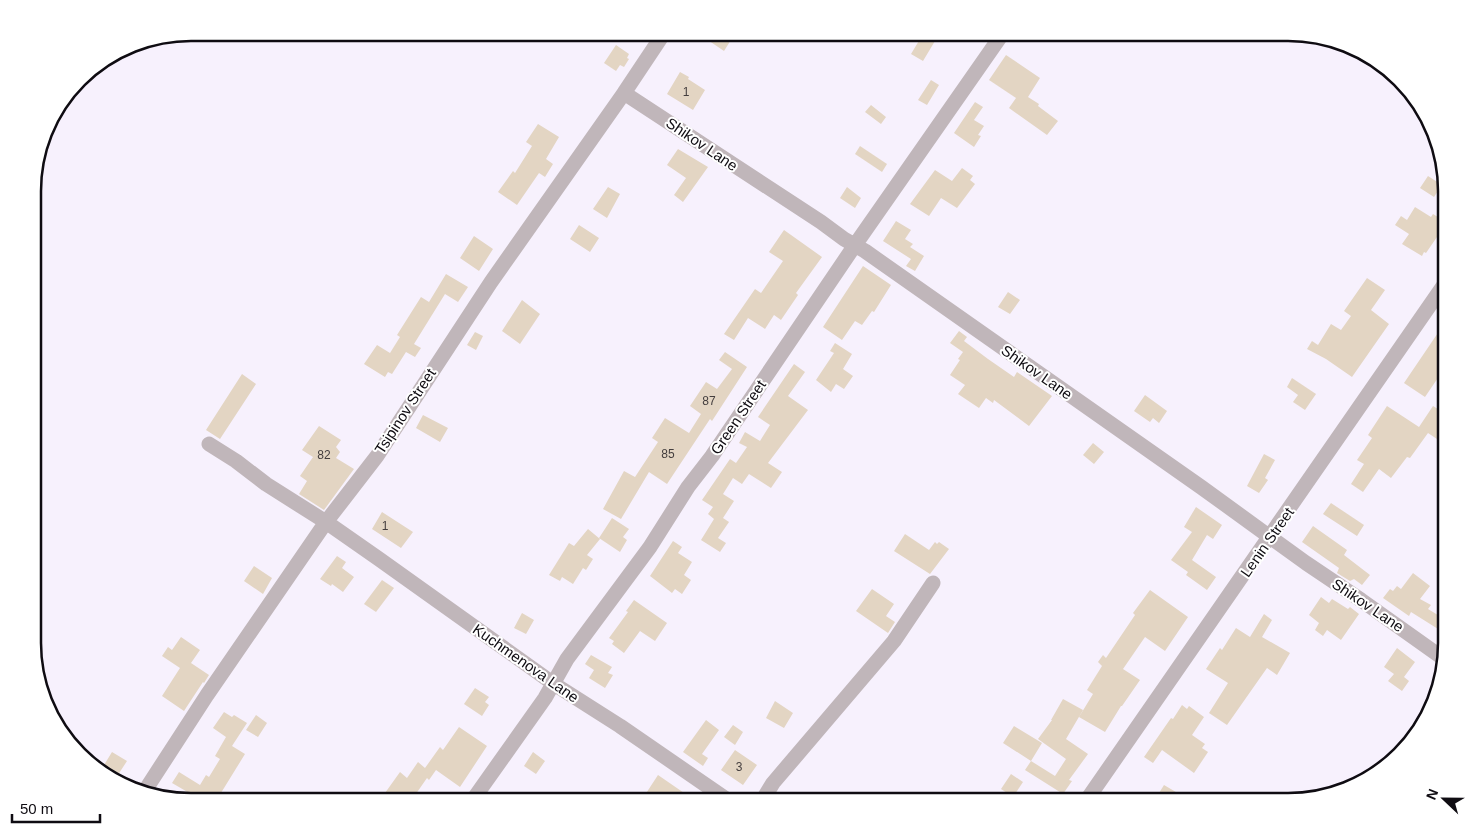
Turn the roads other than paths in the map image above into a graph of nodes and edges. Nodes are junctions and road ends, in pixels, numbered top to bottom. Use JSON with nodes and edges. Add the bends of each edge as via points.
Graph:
{"nodes":[{"id":1,"x":658,"y":41,"type":"edge"},
{"id":2,"x":997,"y":41,"type":"edge"},
{"id":3,"x":624,"y":93,"type":"junction"},
{"id":4,"x":855,"y":245,"type":"junction"},
{"id":5,"x":1437,"y":295,"type":"edge"},
{"id":6,"x":209,"y":444,"type":"dead end"},
{"id":7,"x":326,"y":522,"type":"junction"},
{"id":8,"x":1270,"y":537,"type":"junction"},
{"id":9,"x":933,"y":583,"type":"dead end"},
{"id":10,"x":1437,"y":653,"type":"edge"},
{"id":11,"x":554,"y":684,"type":"junction"},
{"id":12,"x":148,"y":786,"type":"edge"},
{"id":13,"x":767,"y":792,"type":"edge"},
{"id":14,"x":1092,"y":792,"type":"edge"},
{"id":15,"x":478,"y":793,"type":"edge"},
{"id":16,"x":717,"y":793,"type":"edge"}],
"edges":[{"from":1,"to":3,"type":"street","name":"Tsipinov Street"},
{"from":2,"to":4,"type":"street","name":"Green Street"},
{"from":3,"to":4,"type":"street","name":"Shikov Lane"},
{"from":3,"to":7,"type":"street","name":"Tsipinov Street","via":[[491,282],[377,456]]},
{"from":4,"to":8,"type":"street","name":"Shikov Lane"},
{"from":4,"to":11,"type":"street","name":"Green Street","via":[[718,448],[688,487],[650,548],[566,659]]},
{"from":5,"to":8,"type":"street","name":"Lenin Street"},
{"from":6,"to":7,"type":"street","name":"Kuchmenova Lane"},
{"from":7,"to":11,"type":"street","name":"Kuchmenova Lane"},
{"from":7,"to":12,"type":"street","name":"Tsipinov Street"},
{"from":8,"to":10,"type":"street","name":"Shikov Lane"},
{"from":8,"to":14,"type":"street","name":"Lenin Street"},
{"from":9,"to":13,"type":"street","via":[[894,642]]},
{"from":11,"to":15,"type":"street","name":"Green Street"},
{"from":11,"to":16,"type":"street","name":"Kuchmenova Lane"}]}
